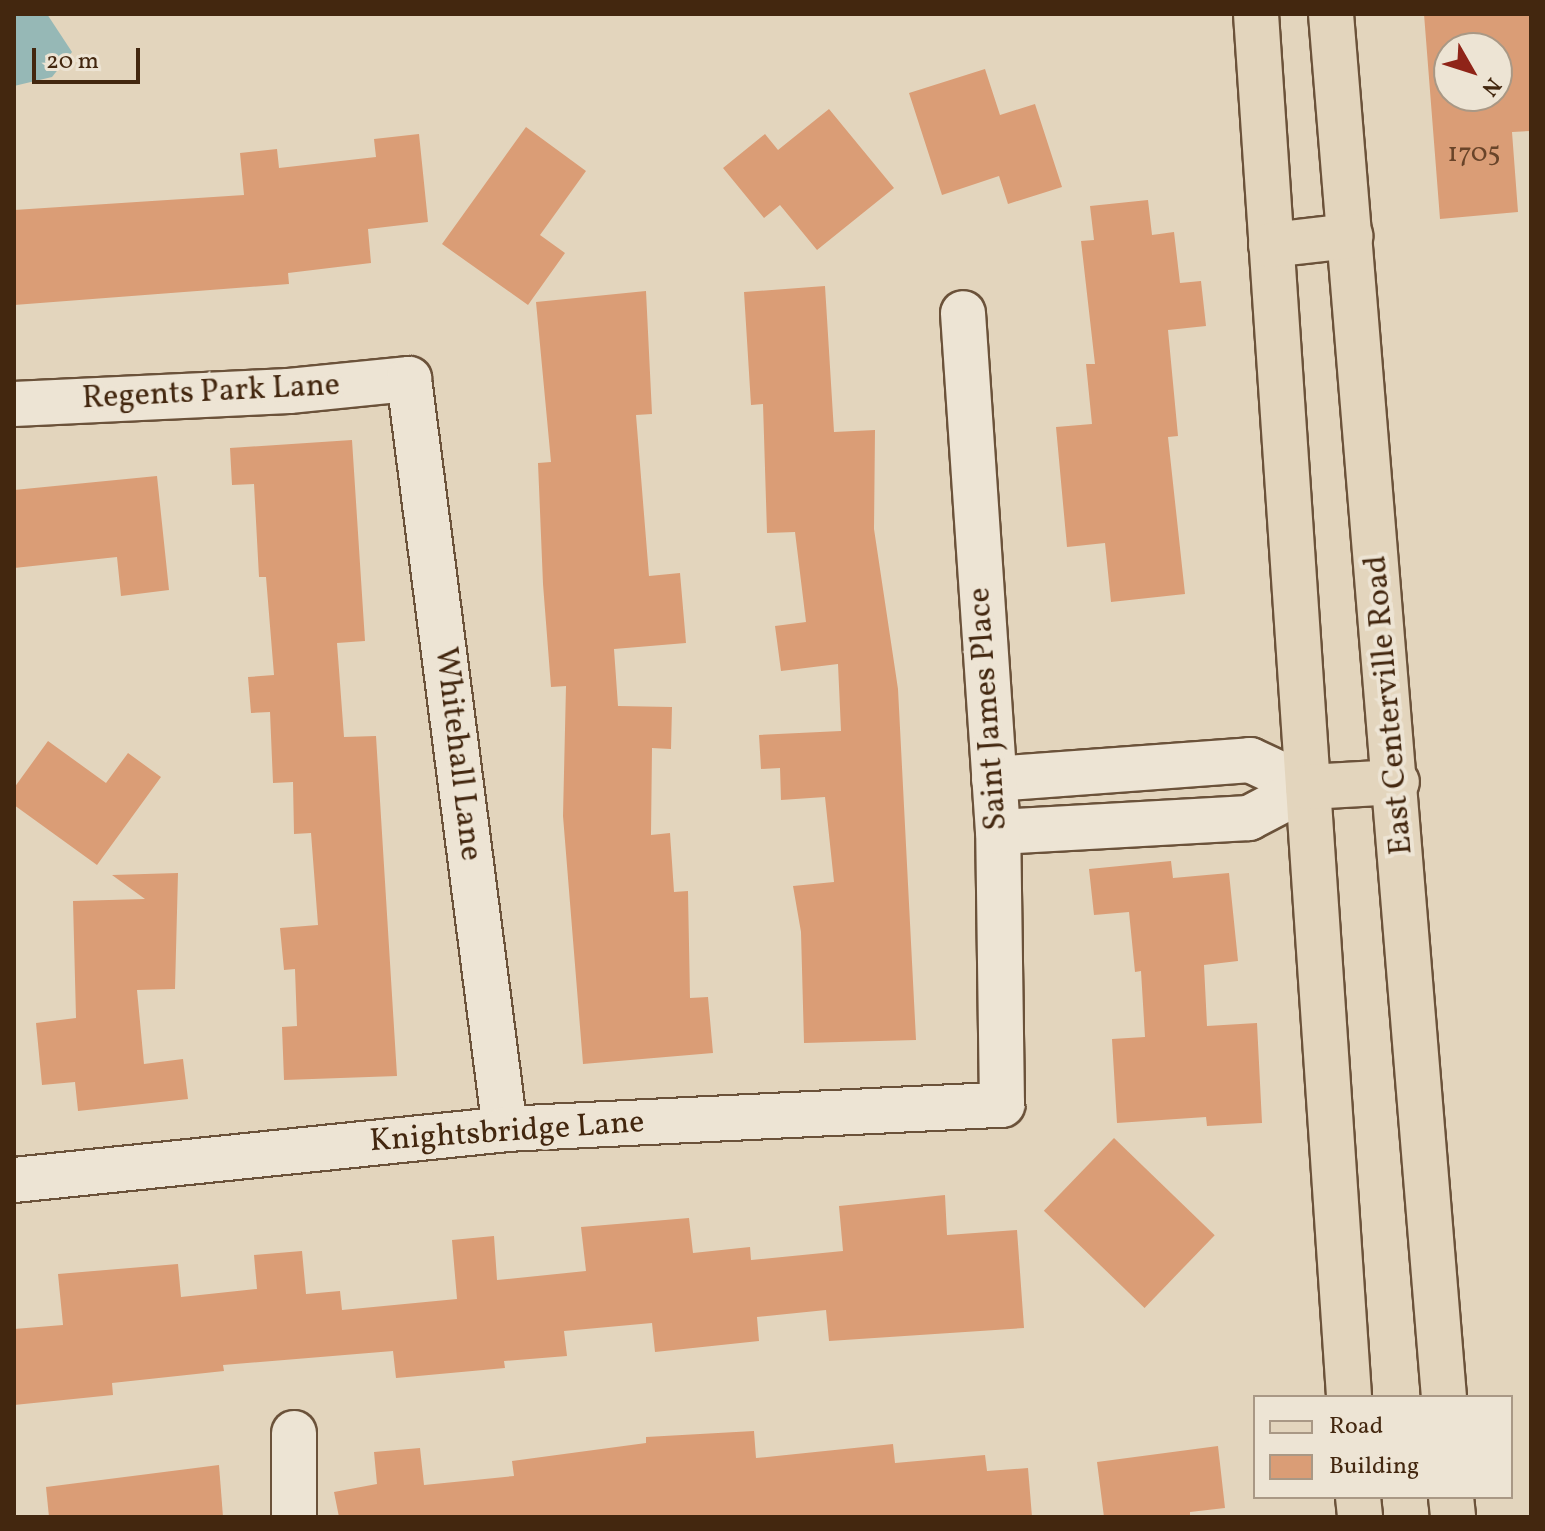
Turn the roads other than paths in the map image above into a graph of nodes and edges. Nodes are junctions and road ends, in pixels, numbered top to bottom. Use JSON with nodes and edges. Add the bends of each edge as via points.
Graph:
{"nodes":[{"id":1,"x":1256,"y":14,"type":"edge"},
{"id":2,"x":1331,"y":14,"type":"edge"},
{"id":3,"x":1350,"y":236,"type":"junction"},
{"id":4,"x":1271,"y":245,"type":"junction"},
{"id":5,"x":963,"y":313,"type":"dead end"},
{"id":6,"x":409,"y":379,"type":"joint"},
{"id":7,"x":14,"y":404,"type":"edge"},
{"id":8,"x":994,"y":779,"type":"junction"},
{"id":9,"x":1397,"y":782,"type":"junction"},
{"id":10,"x":1308,"y":787,"type":"junction"},
{"id":11,"x":998,"y":832,"type":"junction"},
{"id":12,"x":1002,"y":1105,"type":"joint"},
{"id":13,"x":505,"y":1129,"type":"junction"},
{"id":14,"x":14,"y":1180,"type":"edge"},
{"id":15,"x":1349,"y":1395,"type":"edge"},
{"id":16,"x":1444,"y":1395,"type":"edge"},
{"id":17,"x":294,"y":1433,"type":"dead end"},
{"id":18,"x":294,"y":1517,"type":"edge"}],
"edges":[{"from":1,"to":4,"type":"main road"},
{"from":2,"to":3,"type":"main road","name":"East Centerville Road"},
{"from":3,"to":4,"type":"main road"},
{"from":3,"to":9,"type":"main road","name":"East Centerville Road"},
{"from":4,"to":10,"type":"main road"},
{"from":5,"to":8,"type":"street","name":"Saint James Place"},
{"from":6,"to":7,"type":"street","name":"Regents Park Lane"},
{"from":6,"to":13,"type":"street","name":"Whitehall Lane"},
{"from":8,"to":10,"type":"street","via":[[1250,760]]},
{"from":8,"to":11,"type":"street","name":"Saint James Place"},
{"from":9,"to":10,"type":"main road"},
{"from":9,"to":16,"type":"main road","name":"East Centerville Road"},
{"from":10,"to":11,"type":"street","via":[[1249,818]]},
{"from":10,"to":15,"type":"main road"},
{"from":11,"to":12,"type":"street","name":"Saint James Place"},
{"from":12,"to":13,"type":"street","name":"Knightsbridge Lane"},
{"from":13,"to":14,"type":"street","name":"Knightsbridge Lane"},
{"from":17,"to":18,"type":"street"}]}
